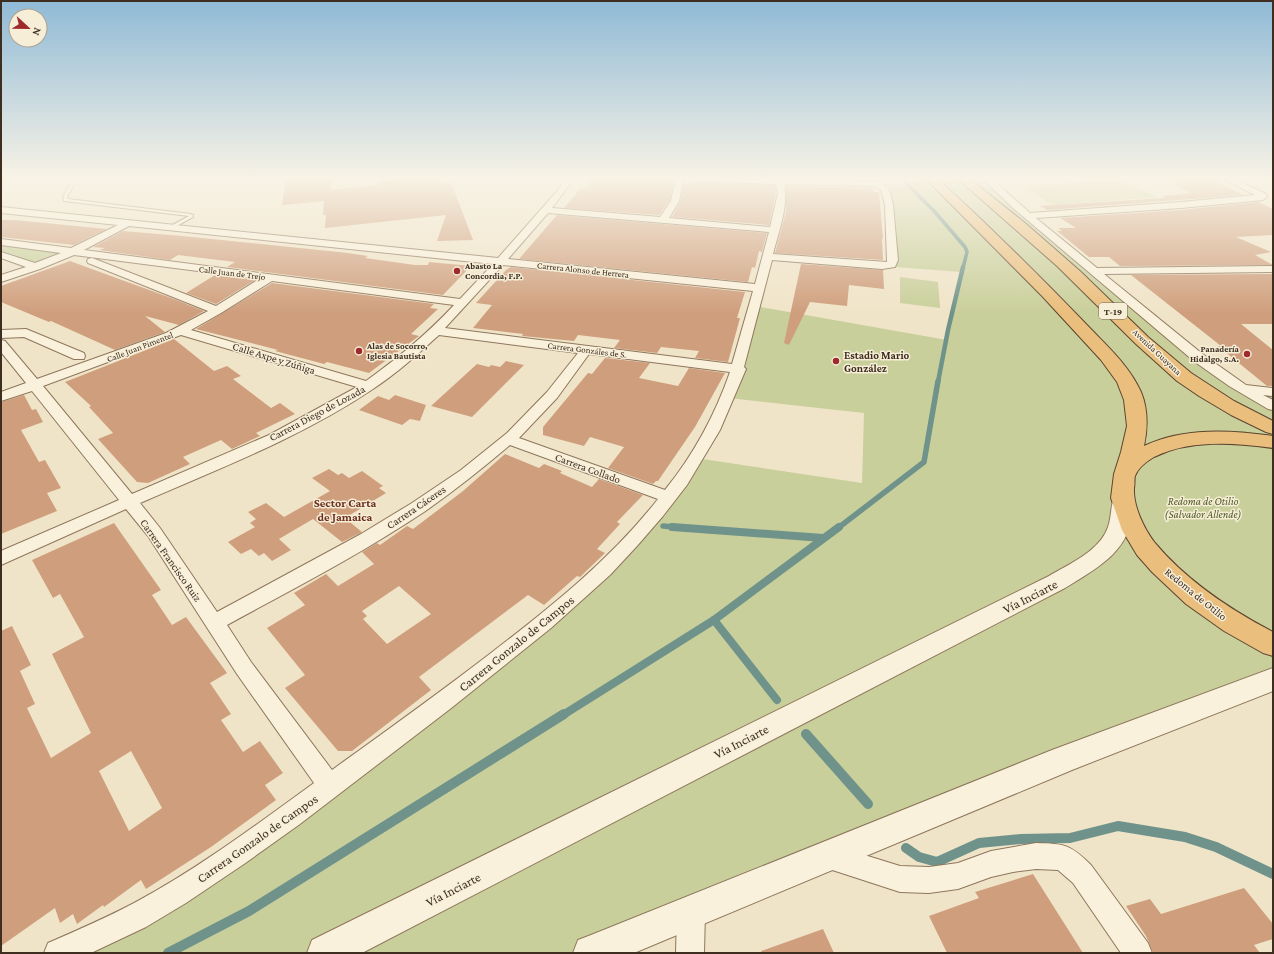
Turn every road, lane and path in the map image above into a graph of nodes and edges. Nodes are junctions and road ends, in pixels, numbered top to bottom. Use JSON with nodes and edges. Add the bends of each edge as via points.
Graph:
{"nodes":[{"id":1,"x":122,"y":224,"type":"edge"},
{"id":2,"x":126,"y":224,"type":"junction"},
{"id":3,"x":179,"y":224,"type":"edge"},
{"id":4,"x":533,"y":224,"type":"edge"},
{"id":5,"x":702,"y":224,"type":"edge"},
{"id":6,"x":776,"y":224,"type":"edge"},
{"id":7,"x":890,"y":224,"type":"edge"},
{"id":8,"x":977,"y":224,"type":"edge"},
{"id":9,"x":1017,"y":224,"type":"edge"},
{"id":10,"x":1037,"y":224,"type":"edge"},
{"id":11,"x":171,"y":228,"type":"junction"},
{"id":12,"x":774,"y":230,"type":"junction"},
{"id":13,"x":1,"y":242,"type":"edge"},
{"id":14,"x":72,"y":252,"type":"junction"},
{"id":15,"x":1,"y":256,"type":"edge"},
{"id":16,"x":767,"y":257,"type":"junction"},
{"id":17,"x":500,"y":262,"type":"junction"},
{"id":18,"x":36,"y":267,"type":"junction"},
{"id":19,"x":1273,"y":270,"type":"edge"},
{"id":20,"x":1095,"y":271,"type":"junction"},
{"id":21,"x":270,"y":278,"type":"junction"},
{"id":22,"x":1,"y":280,"type":"edge"},
{"id":23,"x":759,"y":288,"type":"junction"},
{"id":24,"x":463,"y":303,"type":"junction"},
{"id":25,"x":217,"y":311,"type":"junction"},
{"id":26,"x":181,"y":331,"type":"junction"},
{"id":27,"x":436,"y":331,"type":"junction"},
{"id":28,"x":1,"y":334,"type":"edge"},
{"id":29,"x":1,"y":344,"type":"edge"},
{"id":30,"x":586,"y":350,"type":"junction"},
{"id":31,"x":79,"y":356,"type":"dead end"},
{"id":32,"x":739,"y":369,"type":"junction"},
{"id":33,"x":1234,"y":383,"type":"junction"},
{"id":34,"x":34,"y":386,"type":"junction"},
{"id":35,"x":368,"y":386,"type":"junction"},
{"id":36,"x":1273,"y":392,"type":"edge"},
{"id":37,"x":1,"y":397,"type":"edge"},
{"id":38,"x":1273,"y":406,"type":"edge"},
{"id":39,"x":1273,"y":428,"type":"edge"},
{"id":40,"x":508,"y":439,"type":"junction"},
{"id":41,"x":1273,"y":442,"type":"edge"},
{"id":42,"x":1124,"y":486,"type":"junction"},
{"id":43,"x":668,"y":497,"type":"junction"},
{"id":44,"x":130,"y":502,"type":"junction"},
{"id":45,"x":1,"y":558,"type":"edge"},
{"id":46,"x":214,"y":623,"type":"junction"},
{"id":47,"x":1273,"y":645,"type":"edge"},
{"id":48,"x":1273,"y":679,"type":"edge"},
{"id":49,"x":330,"y":786,"type":"junction"},
{"id":50,"x":826,"y":856,"type":"junction"},
{"id":51,"x":691,"y":912,"type":"junction"},
{"id":52,"x":58,"y":953,"type":"edge"},
{"id":53,"x":325,"y":953,"type":"edge"},
{"id":54,"x":591,"y":953,"type":"edge"},
{"id":55,"x":690,"y":953,"type":"edge"},
{"id":56,"x":1138,"y":953,"type":"edge"}],
"edges":[{"from":1,"to":2,"type":"street","name":"Carrera Alonso de Herrera"},
{"from":2,"to":11,"type":"street","name":"Carrera Alonso de Herrera"},
{"from":2,"to":14,"type":"street"},
{"from":3,"to":11,"type":"lane"},
{"from":4,"to":17,"type":"street","name":"Carrera Diego de Lozada"},
{"from":5,"to":12,"type":"street"},
{"from":6,"to":12,"type":"street","name":"Carrera Gonzalo de Campos"},
{"from":7,"to":16,"type":"street","via":[[893,260],[891,265]]},
{"from":8,"to":42,"type":"highway","via":[[1058,302],[1126,382],[1134,399],[1137,417],[1136,439]]},
{"from":9,"to":39,"type":"highway","name":"Avenida Guayana","number":"T-19","via":[[1183,376],[1222,402]]},
{"from":10,"to":20,"type":"street"},
{"from":11,"to":17,"type":"street","name":"Carrera Alonso de Herrera"},
{"from":12,"to":16,"type":"street","name":"Carrera Gonzalo de Campos"},
{"from":13,"to":14,"type":"street","name":"Calle Juan de Trejo"},
{"from":14,"to":18,"type":"street"},
{"from":14,"to":21,"type":"street","name":"Calle Juan de Trejo"},
{"from":14,"to":25,"type":"street"},
{"from":15,"to":18,"type":"street"},
{"from":16,"to":23,"type":"street","name":"Carrera Gonzalo de Campos"},
{"from":17,"to":23,"type":"street","name":"Carrera Alonso de Herrera"},
{"from":17,"to":24,"type":"street","name":"Carrera Diego de Lozada"},
{"from":18,"to":22,"type":"street"},
{"from":19,"to":20,"type":"street"},
{"from":20,"to":33,"type":"street","via":[[1200,359]]},
{"from":21,"to":24,"type":"street","name":"Calle Juan de Trejo"},
{"from":21,"to":25,"type":"street","name":"Calle Juan Pimentel"},
{"from":23,"to":32,"type":"street","name":"Carrera Gonzalo de Campos"},
{"from":24,"to":27,"type":"street","name":"Carrera Diego de Lozada"},
{"from":25,"to":26,"type":"street","name":"Calle Juan Pimentel"},
{"from":26,"to":34,"type":"street","name":"Calle Juan Pimentel"},
{"from":26,"to":35,"type":"street","name":"Calle Axpe y Zúñiga"},
{"from":27,"to":30,"type":"street","name":"Carrera Gonzáles de S."},
{"from":27,"to":35,"type":"street","name":"Carrera Diego de Lozada","via":[[405,359]]},
{"from":28,"to":31,"type":"street","via":[[26,333]]},
{"from":29,"to":34,"type":"street","name":"Carrera Francisco Ruiz"},
{"from":30,"to":32,"type":"street","name":"Carrera Gonzáles de S."},
{"from":30,"to":40,"type":"street","name":"Carrera Cáceres","via":[[563,383]]},
{"from":32,"to":43,"type":"street","name":"Carrera Gonzalo de Campos","via":[[725,407],[714,427],[699,454]]},
{"from":33,"to":36,"type":"street"},
{"from":33,"to":38,"type":"street"},
{"from":34,"to":37,"type":"street","name":"Calle Juan Pimentel"},
{"from":34,"to":44,"type":"street","name":"Carrera Francisco Ruiz"},
{"from":35,"to":44,"type":"street","name":"Carrera Diego de Lozada","via":[[274,438]]},
{"from":40,"to":43,"type":"street","name":"Carrera Collado"},
{"from":40,"to":46,"type":"street","name":"Carrera Cáceres","via":[[462,476],[398,521]]},
{"from":41,"to":42,"type":"highway","via":[[1223,437],[1184,439],[1153,448],[1132,464]]},
{"from":42,"to":47,"type":"highway","name":"Redoma de Otilio","via":[[1127,514],[1134,530],[1161,565],[1205,603]]},
{"from":42,"to":53,"type":"street","name":"Vía Inciarte","via":[[1119,530],[1110,544],[1096,558],[1058,582]]},
{"from":43,"to":49,"type":"street","name":"Carrera Gonzalo de Campos","via":[[646,526],[609,564],[534,631]]},
{"from":44,"to":45,"type":"street","name":"Carrera Diego de Lozada"},
{"from":44,"to":46,"type":"street","name":"Carrera Francisco Ruiz","via":[[154,532]]},
{"from":46,"to":49,"type":"street","name":"Carrera Francisco Ruiz"},
{"from":48,"to":50,"type":"street","via":[[1163,720]]},
{"from":49,"to":52,"type":"street","name":"Carrera Gonzalo de Campos","via":[[194,883],[145,912]]},
{"from":50,"to":51,"type":"street"},
{"from":50,"to":56,"type":"street","via":[[900,879],[929,880],[958,876],[1013,859],[1036,856],[1062,857],[1082,874]]},
{"from":51,"to":54,"type":"street"},
{"from":51,"to":55,"type":"street"}]}
